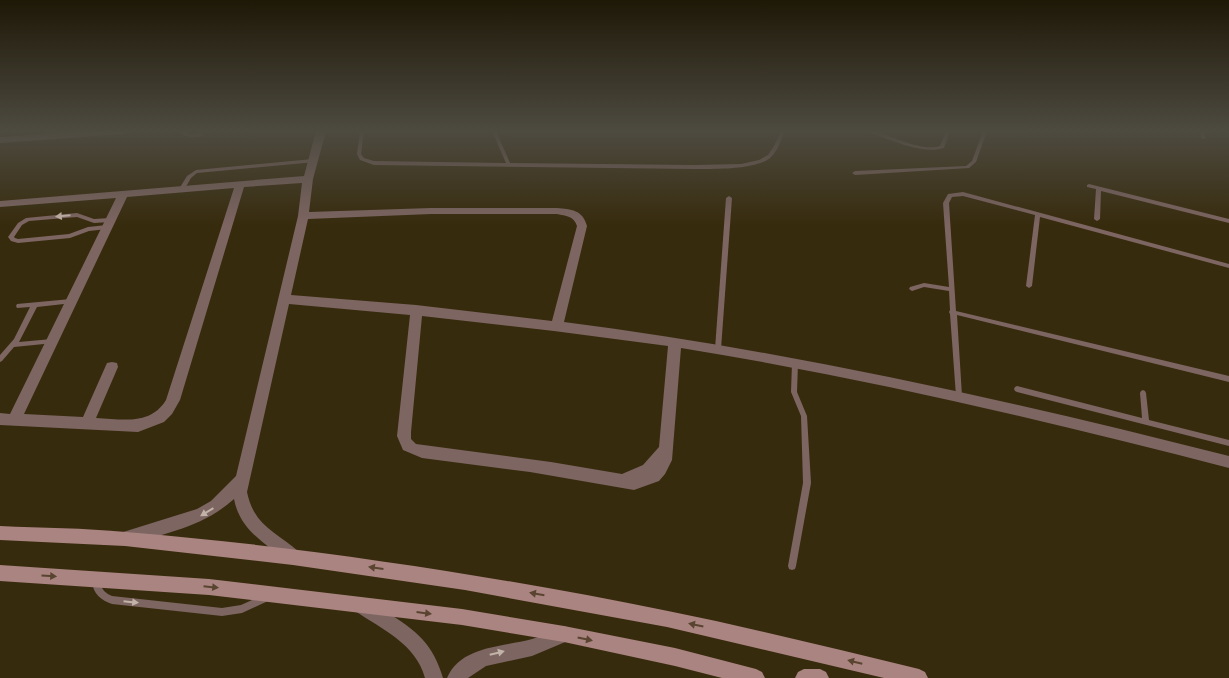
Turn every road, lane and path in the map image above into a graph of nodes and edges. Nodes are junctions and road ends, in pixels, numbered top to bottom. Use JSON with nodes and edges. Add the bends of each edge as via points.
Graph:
{"nodes":[{"id":1,"x":296,"y":163,"type":"edge"},
{"id":2,"x":313,"y":163,"type":"edge"},
{"id":3,"x":458,"y":163,"type":"edge"},
{"id":4,"x":508,"y":163,"type":"joint"},
{"id":5,"x":757,"y":163,"type":"edge"},
{"id":6,"x":973,"y":163,"type":"edge"},
{"id":7,"x":855,"y":173,"type":"dead end"},
{"id":8,"x":308,"y":179,"type":"junction"},
{"id":9,"x":240,"y":185,"type":"junction"},
{"id":10,"x":1089,"y":186,"type":"dead end"},
{"id":11,"x":182,"y":189,"type":"junction"},
{"id":12,"x":1099,"y":189,"type":"junction"},
{"id":13,"x":123,"y":194,"type":"junction"},
{"id":14,"x":729,"y":198,"type":"dead end"},
{"id":15,"x":0,"y":204,"type":"edge"},
{"id":16,"x":1038,"y":215,"type":"junction"},
{"id":17,"x":303,"y":216,"type":"junction"},
{"id":18,"x":1097,"y":219,"type":"dead end"},
{"id":19,"x":89,"y":220,"type":"junction"},
{"id":20,"x":1229,"y":222,"type":"edge"},
{"id":21,"x":109,"y":223,"type":"junction"},
{"id":22,"x":84,"y":230,"type":"junction"},
{"id":23,"x":1229,"y":266,"type":"edge"},
{"id":24,"x":1029,"y":286,"type":"dead end"},
{"id":25,"x":912,"y":289,"type":"dead end"},
{"id":26,"x":951,"y":289,"type":"junction"},
{"id":27,"x":284,"y":298,"type":"junction"},
{"id":28,"x":71,"y":301,"type":"junction"},
{"id":29,"x":35,"y":304,"type":"junction"},
{"id":30,"x":19,"y":306,"type":"dead end"},
{"id":31,"x":416,"y":310,"type":"junction"},
{"id":32,"x":952,"y":312,"type":"junction"},
{"id":33,"x":557,"y":326,"type":"junction"},
{"id":34,"x":52,"y":341,"type":"junction"},
{"id":35,"x":675,"y":342,"type":"junction"},
{"id":36,"x":13,"y":345,"type":"junction"},
{"id":37,"x":718,"y":349,"type":"junction"},
{"id":38,"x":0,"y":359,"type":"edge"},
{"id":39,"x":795,"y":363,"type":"junction"},
{"id":40,"x":112,"y":366,"type":"dead end"},
{"id":41,"x":1229,"y":379,"type":"edge"},
{"id":42,"x":1017,"y":389,"type":"dead end"},
{"id":43,"x":1143,"y":393,"type":"dead end"},
{"id":44,"x":959,"y":396,"type":"junction"},
{"id":45,"x":7,"y":420,"type":"edge"},
{"id":46,"x":1146,"y":421,"type":"junction"},
{"id":47,"x":87,"y":423,"type":"junction"},
{"id":48,"x":1229,"y":443,"type":"edge"},
{"id":49,"x":1229,"y":462,"type":"edge"},
{"id":50,"x":242,"y":478,"type":"junction"},
{"id":51,"x":0,"y":534,"type":"edge"},
{"id":52,"x":125,"y":539,"type":"junction"},
{"id":53,"x":293,"y":556,"type":"junction"},
{"id":54,"x":792,"y":566,"type":"dead end"},
{"id":55,"x":0,"y":573,"type":"edge"},
{"id":56,"x":96,"y":579,"type":"junction"},
{"id":57,"x":271,"y":594,"type":"junction"},
{"id":58,"x":362,"y":605,"type":"junction"},
{"id":59,"x":564,"y":634,"type":"junction"},
{"id":60,"x":884,"y":673,"type":"edge"},
{"id":61,"x":434,"y":678,"type":"edge"},
{"id":62,"x":456,"y":678,"type":"edge"},
{"id":63,"x":756,"y":678,"type":"edge"},
{"id":64,"x":804,"y":678,"type":"edge"},
{"id":65,"x":820,"y":678,"type":"edge"},
{"id":66,"x":919,"y":678,"type":"edge"}],
"edges":[{"from":1,"to":11,"type":"lane","via":[[196,172]]},
{"from":2,"to":8,"type":"street"},
{"from":3,"to":4,"type":"lane"},
{"from":4,"to":5,"type":"lane","via":[[686,167]]},
{"from":6,"to":7,"type":"lane","via":[[967,167]]},
{"from":8,"to":9,"type":"street"},
{"from":8,"to":17,"type":"street"},
{"from":9,"to":11,"type":"street"},
{"from":9,"to":47,"type":"street","via":[[170,406],[160,417],[146,424]]},
{"from":10,"to":12,"type":"lane"},
{"from":11,"to":13,"type":"street"},
{"from":12,"to":18,"type":"lane"},
{"from":12,"to":20,"type":"lane"},
{"from":13,"to":15,"type":"street"},
{"from":13,"to":21,"type":"street"},
{"from":14,"to":37,"type":"lane"},
{"from":16,"to":23,"type":"lane"},
{"from":16,"to":24,"type":"lane"},
{"from":16,"to":26,"type":"lane","via":[[963,194],[947,197]]},
{"from":17,"to":27,"type":"street"},
{"from":17,"to":33,"type":"street","via":[[557,211],[573,219],[579,233]]},
{"from":19,"to":21,"type":"lane"},
{"from":19,"to":22,"type":"lane"},
{"from":19,"to":22,"type":"lane","one_way":true,"via":[[77,215],[28,219],[11,237],[18,241],[70,236]]},
{"from":21,"to":22,"type":"lane"},
{"from":21,"to":28,"type":"street"},
{"from":25,"to":26,"type":"lane","via":[[924,285]]},
{"from":26,"to":32,"type":"lane"},
{"from":27,"to":31,"type":"street"},
{"from":27,"to":50,"type":"street"},
{"from":28,"to":29,"type":"lane"},
{"from":28,"to":34,"type":"street"},
{"from":29,"to":30,"type":"lane"},
{"from":29,"to":36,"type":"lane"},
{"from":31,"to":33,"type":"street"},
{"from":31,"to":35,"type":"street","via":[[403,432],[406,444],[417,451],[634,483],[651,479],[662,467]]},
{"from":32,"to":41,"type":"lane"},
{"from":32,"to":44,"type":"lane"},
{"from":33,"to":35,"type":"street"},
{"from":34,"to":36,"type":"lane"},
{"from":34,"to":45,"type":"street"},
{"from":35,"to":37,"type":"street"},
{"from":36,"to":38,"type":"lane"},
{"from":37,"to":39,"type":"street"},
{"from":39,"to":44,"type":"street"},
{"from":39,"to":54,"type":"lane","via":[[794,392],[804,416],[807,483]]},
{"from":40,"to":47,"type":"street"},
{"from":42,"to":46,"type":"lane"},
{"from":43,"to":46,"type":"lane"},
{"from":44,"to":49,"type":"street"},
{"from":45,"to":47,"type":"street"},
{"from":46,"to":48,"type":"lane"},
{"from":50,"to":52,"type":"street","one_way":true,"via":[[225,499],[202,515]]},
{"from":50,"to":53,"type":"street","via":[[241,505],[246,517],[254,527]]},
{"from":51,"to":52,"type":"street"},
{"from":52,"to":53,"type":"street"},
{"from":60,"to":53,"type":"street","one_way":true,"via":[[772,642],[574,600]]},
{"from":55,"to":56,"type":"street","one_way":true},
{"from":56,"to":57,"type":"street","one_way":true},
{"from":56,"to":57,"type":"lane","one_way":true,"via":[[102,595],[112,600],[222,612],[242,609]]},
{"from":57,"to":58,"type":"street"},
{"from":58,"to":59,"type":"street","one_way":true},
{"from":58,"to":61,"type":"street","via":[[415,640],[427,656]]},
{"from":62,"to":59,"type":"street","one_way":true,"via":[[483,658],[542,645]]},
{"from":59,"to":63,"type":"street","one_way":true},
{"from":60,"to":66,"type":"street"},
{"from":64,"to":65,"type":"street"}]}
